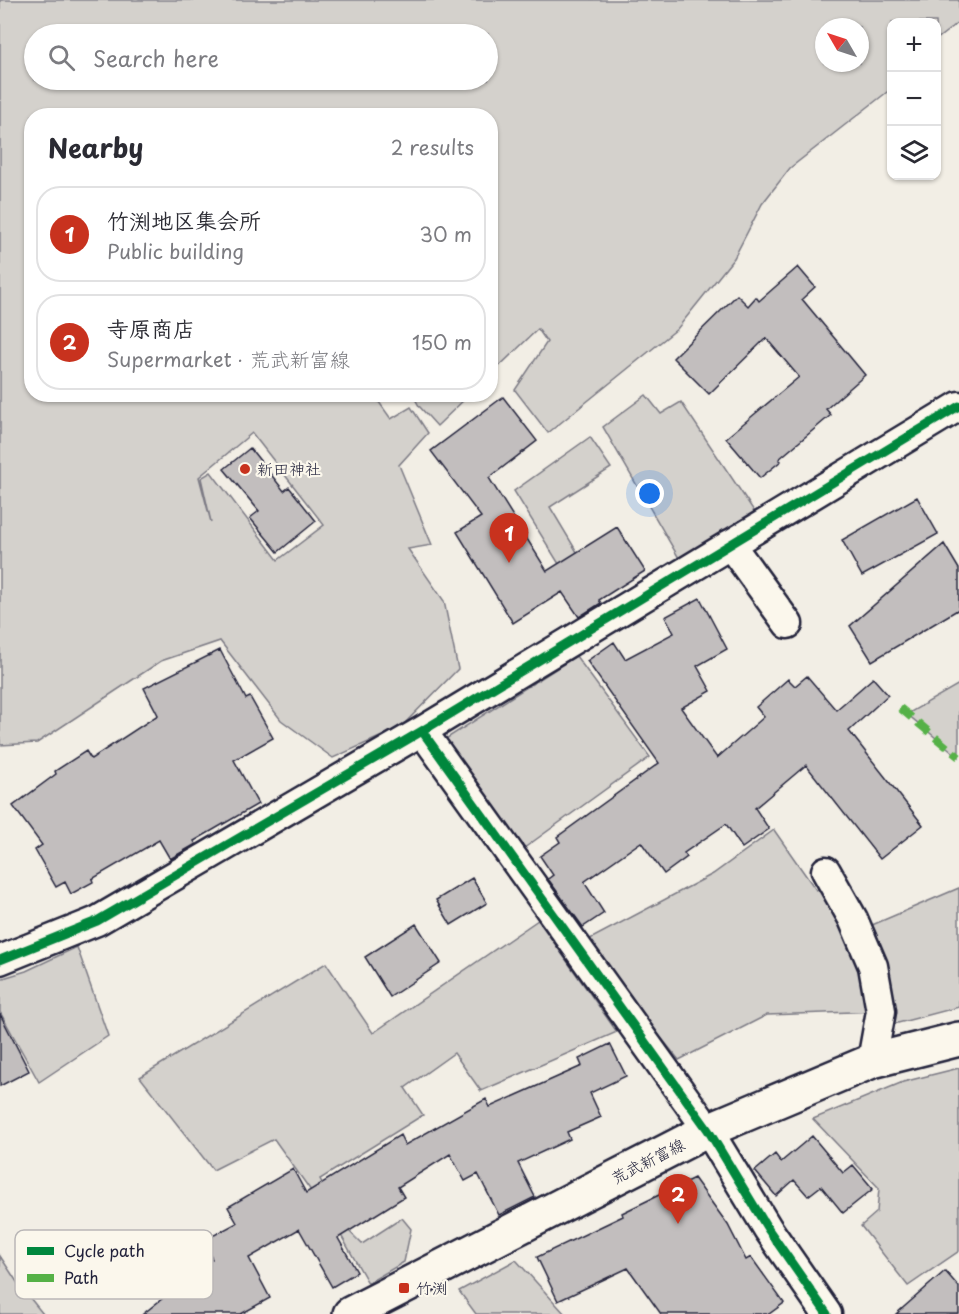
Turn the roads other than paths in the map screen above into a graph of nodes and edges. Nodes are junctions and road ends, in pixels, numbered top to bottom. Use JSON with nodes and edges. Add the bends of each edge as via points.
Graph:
{"nodes":[{"id":1,"x":959,"y":406,"type":"edge"},
{"id":2,"x":730,"y":544,"type":"junction"},
{"id":3,"x":788,"y":624,"type":"dead end"},
{"id":4,"x":422,"y":731,"type":"junction"},
{"id":5,"x":826,"y":871,"type":"dead end"},
{"id":6,"x":0,"y":960,"type":"edge"},
{"id":7,"x":959,"y":1039,"type":"edge"},
{"id":8,"x":872,"y":1061,"type":"junction"},
{"id":9,"x":708,"y":1130,"type":"junction"},
{"id":10,"x":350,"y":1314,"type":"edge"},
{"id":11,"x":827,"y":1314,"type":"edge"}],
"edges":[{"from":1,"to":2,"type":"street"},
{"from":2,"to":3,"type":"street"},
{"from":2,"to":4,"type":"street"},
{"from":4,"to":6,"type":"street","via":[[97,921]]},
{"from":4,"to":9,"type":"street"},
{"from":5,"to":8,"type":"street","via":[[873,966],[882,1011]]},
{"from":7,"to":8,"type":"main road","name":"荒武新富線"},
{"from":8,"to":9,"type":"main road","name":"荒武新富線"},
{"from":9,"to":10,"type":"main road","name":"荒武新富線"},
{"from":9,"to":11,"type":"street","via":[[768,1229]]}]}
